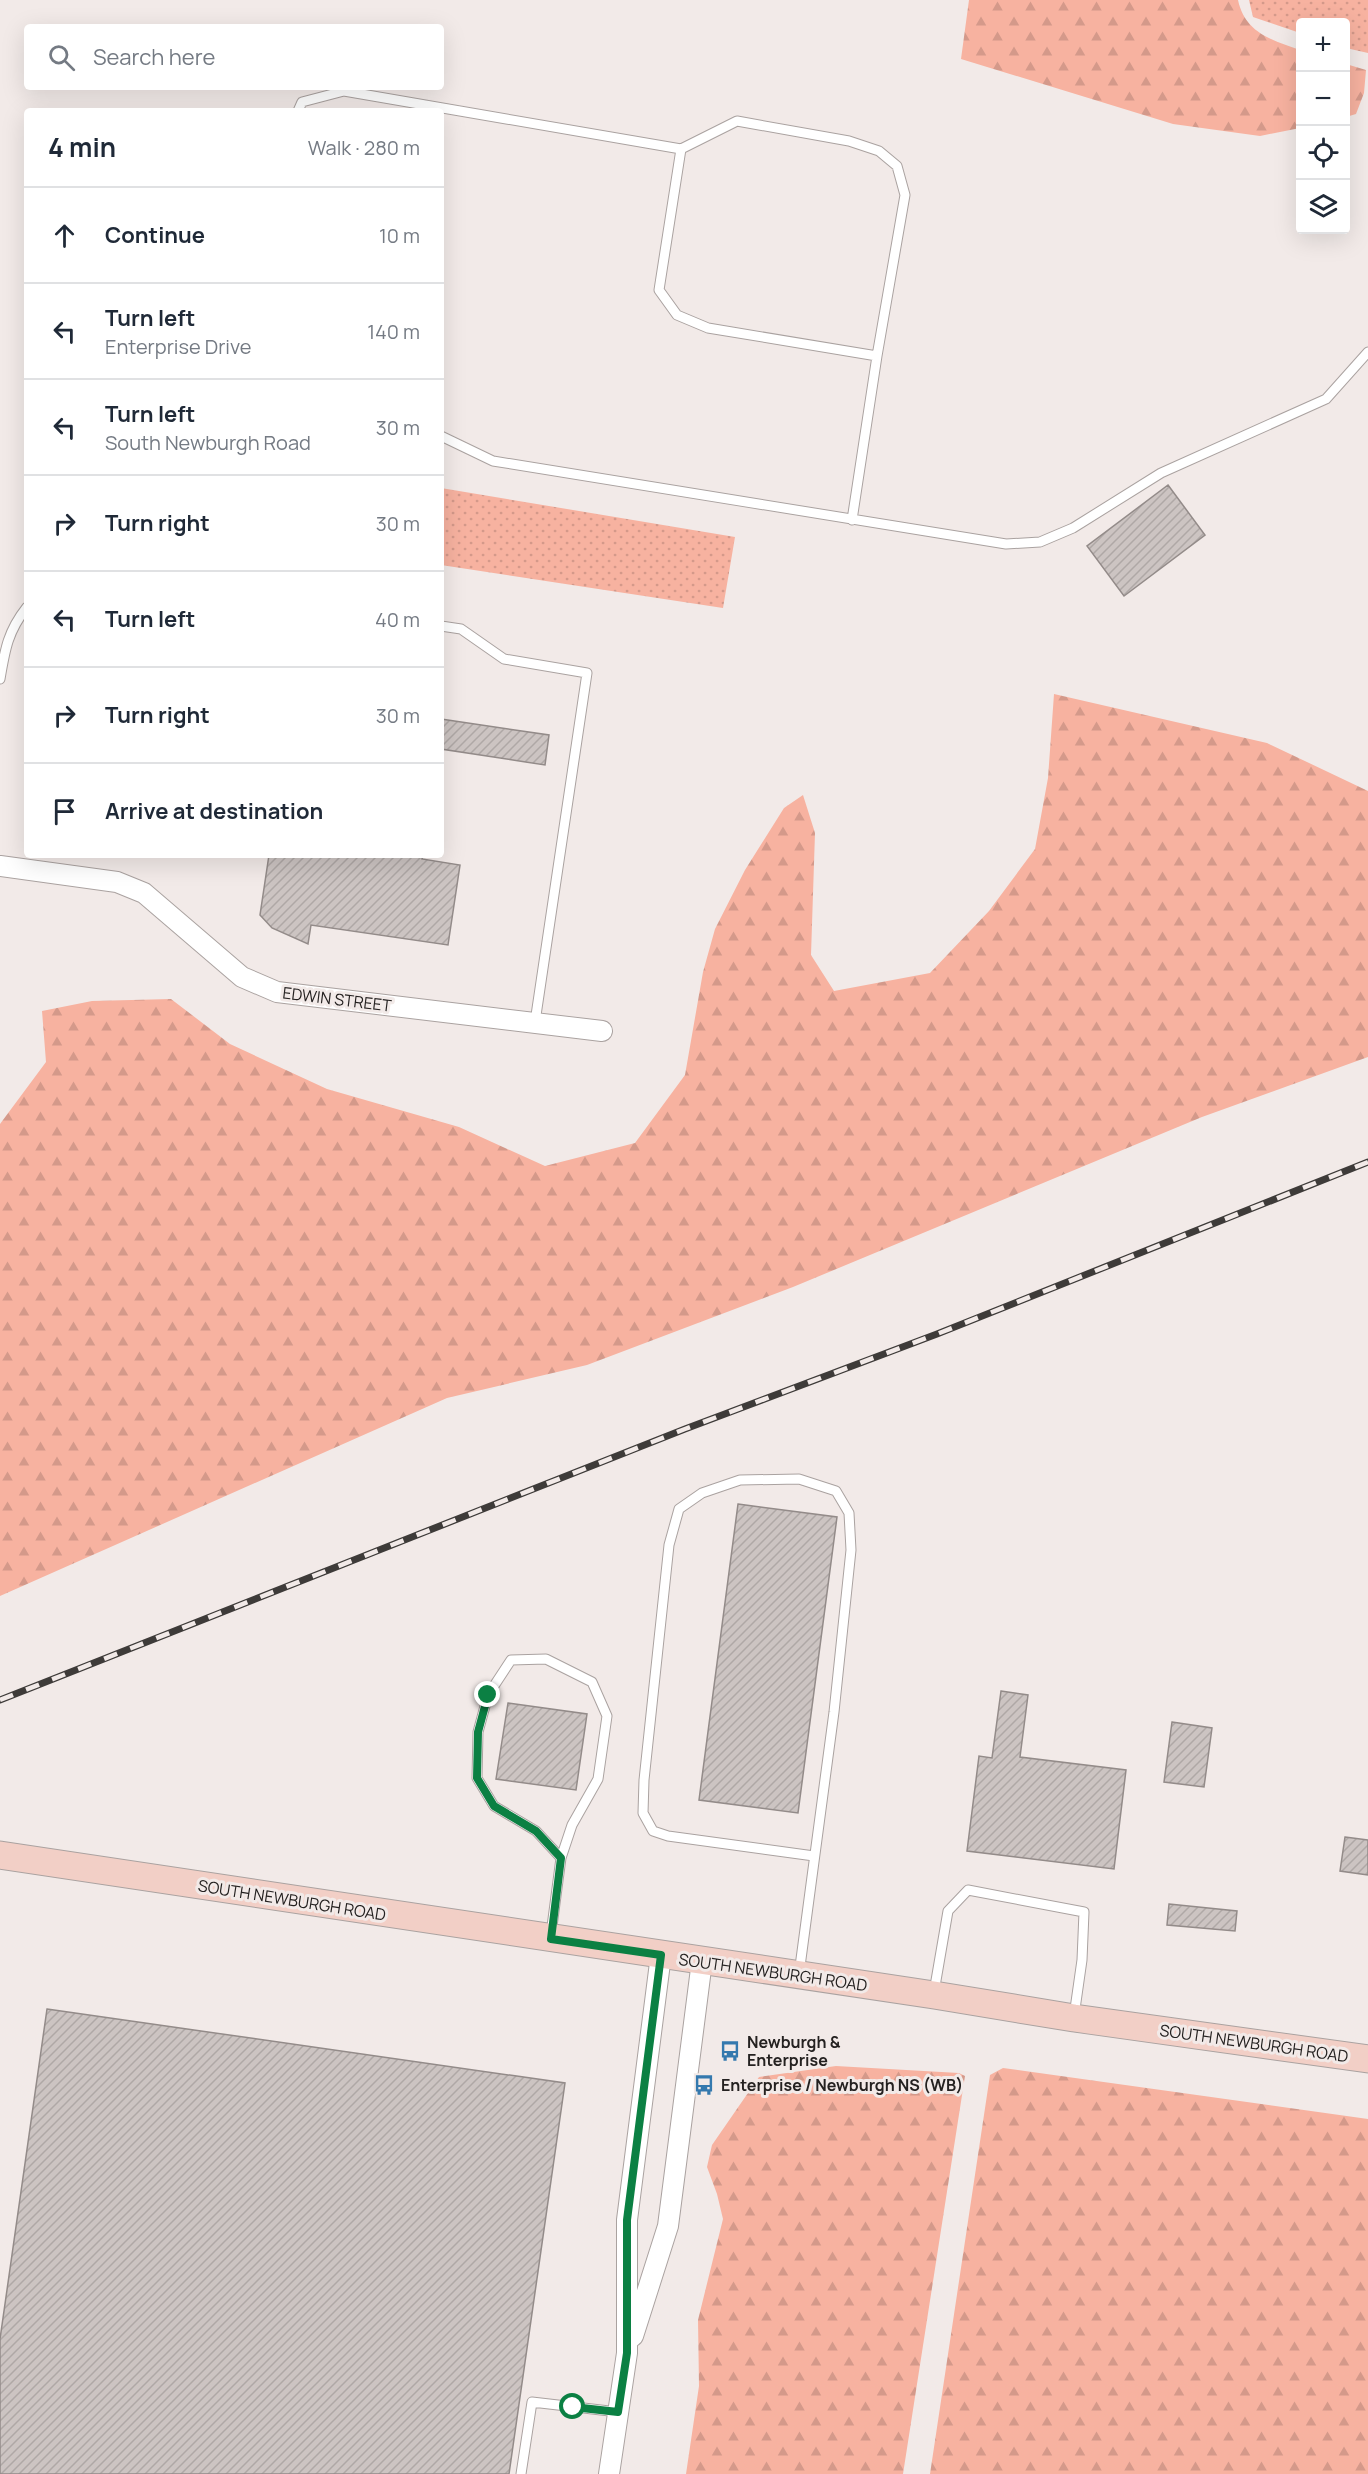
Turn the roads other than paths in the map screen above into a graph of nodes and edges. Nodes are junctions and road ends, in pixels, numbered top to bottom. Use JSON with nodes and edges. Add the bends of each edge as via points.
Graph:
{"nodes":[{"id":1,"x":299,"y":108,"type":"edge"},
{"id":2,"x":443,"y":108,"type":"edge"},
{"id":3,"x":444,"y":108,"type":"edge"},
{"id":4,"x":681,"y":149,"type":"junction"},
{"id":5,"x":1368,"y":352,"type":"edge"},
{"id":6,"x":877,"y":356,"type":"junction"},
{"id":7,"x":444,"y":437,"type":"edge"},
{"id":8,"x":852,"y":520,"type":"junction"},
{"id":9,"x":24,"y":611,"type":"edge"},
{"id":10,"x":444,"y":626,"type":"edge"},
{"id":11,"x":0,"y":679,"type":"edge"},
{"id":12,"x":0,"y":866,"type":"edge"},
{"id":13,"x":535,"y":1022,"type":"junction"},
{"id":14,"x":602,"y":1031,"type":"dead end"},
{"id":15,"x":0,"y":1855,"type":"edge"},
{"id":16,"x":814,"y":1856,"type":"junction"},
{"id":17,"x":561,"y":1858,"type":"junction"},
{"id":18,"x":551,"y":1939,"type":"junction"},
{"id":19,"x":661,"y":1955,"type":"junction"},
{"id":20,"x":702,"y":1961,"type":"junction"},
{"id":21,"x":798,"y":1976,"type":"junction"},
{"id":22,"x":934,"y":1995,"type":"junction"},
{"id":23,"x":1074,"y":2018,"type":"junction"},
{"id":24,"x":1368,"y":2059,"type":"edge"},
{"id":25,"x":627,"y":2353,"type":"junction"},
{"id":26,"x":618,"y":2412,"type":"junction"},
{"id":27,"x":521,"y":2474,"type":"edge"},
{"id":28,"x":609,"y":2474,"type":"edge"}],
"edges":[{"from":1,"to":2,"type":"lane","via":[[302,102],[344,91]]},
{"from":3,"to":4,"type":"lane"},
{"from":4,"to":6,"type":"lane","via":[[659,290],[677,315],[708,328]]},
{"from":4,"to":6,"type":"lane","via":[[736,121],[849,141],[879,151],[897,166],[905,195]]},
{"from":5,"to":8,"type":"lane","via":[[1326,399],[1161,473],[1073,528],[1040,542],[1006,544]]},
{"from":6,"to":8,"type":"lane"},
{"from":7,"to":8,"type":"lane","via":[[493,461]]},
{"from":9,"to":11,"type":"lane","via":[[6,643]]},
{"from":10,"to":13,"type":"lane","via":[[460,629],[504,659],[587,673]]},
{"from":12,"to":13,"type":"street","name":"EDWIN STREET","via":[[132,886],[242,977],[277,992]]},
{"from":13,"to":14,"type":"street","name":"EDWIN STREET"},
{"from":15,"to":18,"type":"main road","name":"SOUTH NEWBURGH ROAD"},
{"from":16,"to":16,"type":"lane","via":[[851,1550],[849,1513],[836,1491],[799,1479],[740,1480],[702,1493],[679,1509],[669,1545],[643,1813],[653,1831],[668,1836]]},
{"from":16,"to":21,"type":"lane"},
{"from":17,"to":17,"type":"lane","via":[[572,1825],[598,1779],[607,1716],[592,1682],[546,1659],[511,1660],[488,1695],[478,1732],[477,1778],[494,1806],[536,1831]]},
{"from":17,"to":18,"type":"lane"},
{"from":18,"to":19,"type":"main road","name":"SOUTH NEWBURGH ROAD"},
{"from":19,"to":20,"type":"main road","name":"SOUTH NEWBURGH ROAD"},
{"from":19,"to":25,"type":"street","via":[[627,2220]]},
{"from":20,"to":21,"type":"main road","name":"SOUTH NEWBURGH ROAD"},
{"from":20,"to":25,"type":"street","via":[[668,2226]]},
{"from":21,"to":22,"type":"main road","name":"SOUTH NEWBURGH ROAD"},
{"from":22,"to":23,"type":"main road","name":"SOUTH NEWBURGH ROAD"},
{"from":22,"to":23,"type":"lane","via":[[948,1911],[968,1890],[1084,1912]]},
{"from":23,"to":24,"type":"main road","name":"SOUTH NEWBURGH ROAD"},
{"from":25,"to":26,"type":"street"},
{"from":26,"to":27,"type":"lane","via":[[532,2402]]},
{"from":26,"to":28,"type":"street"}]}
